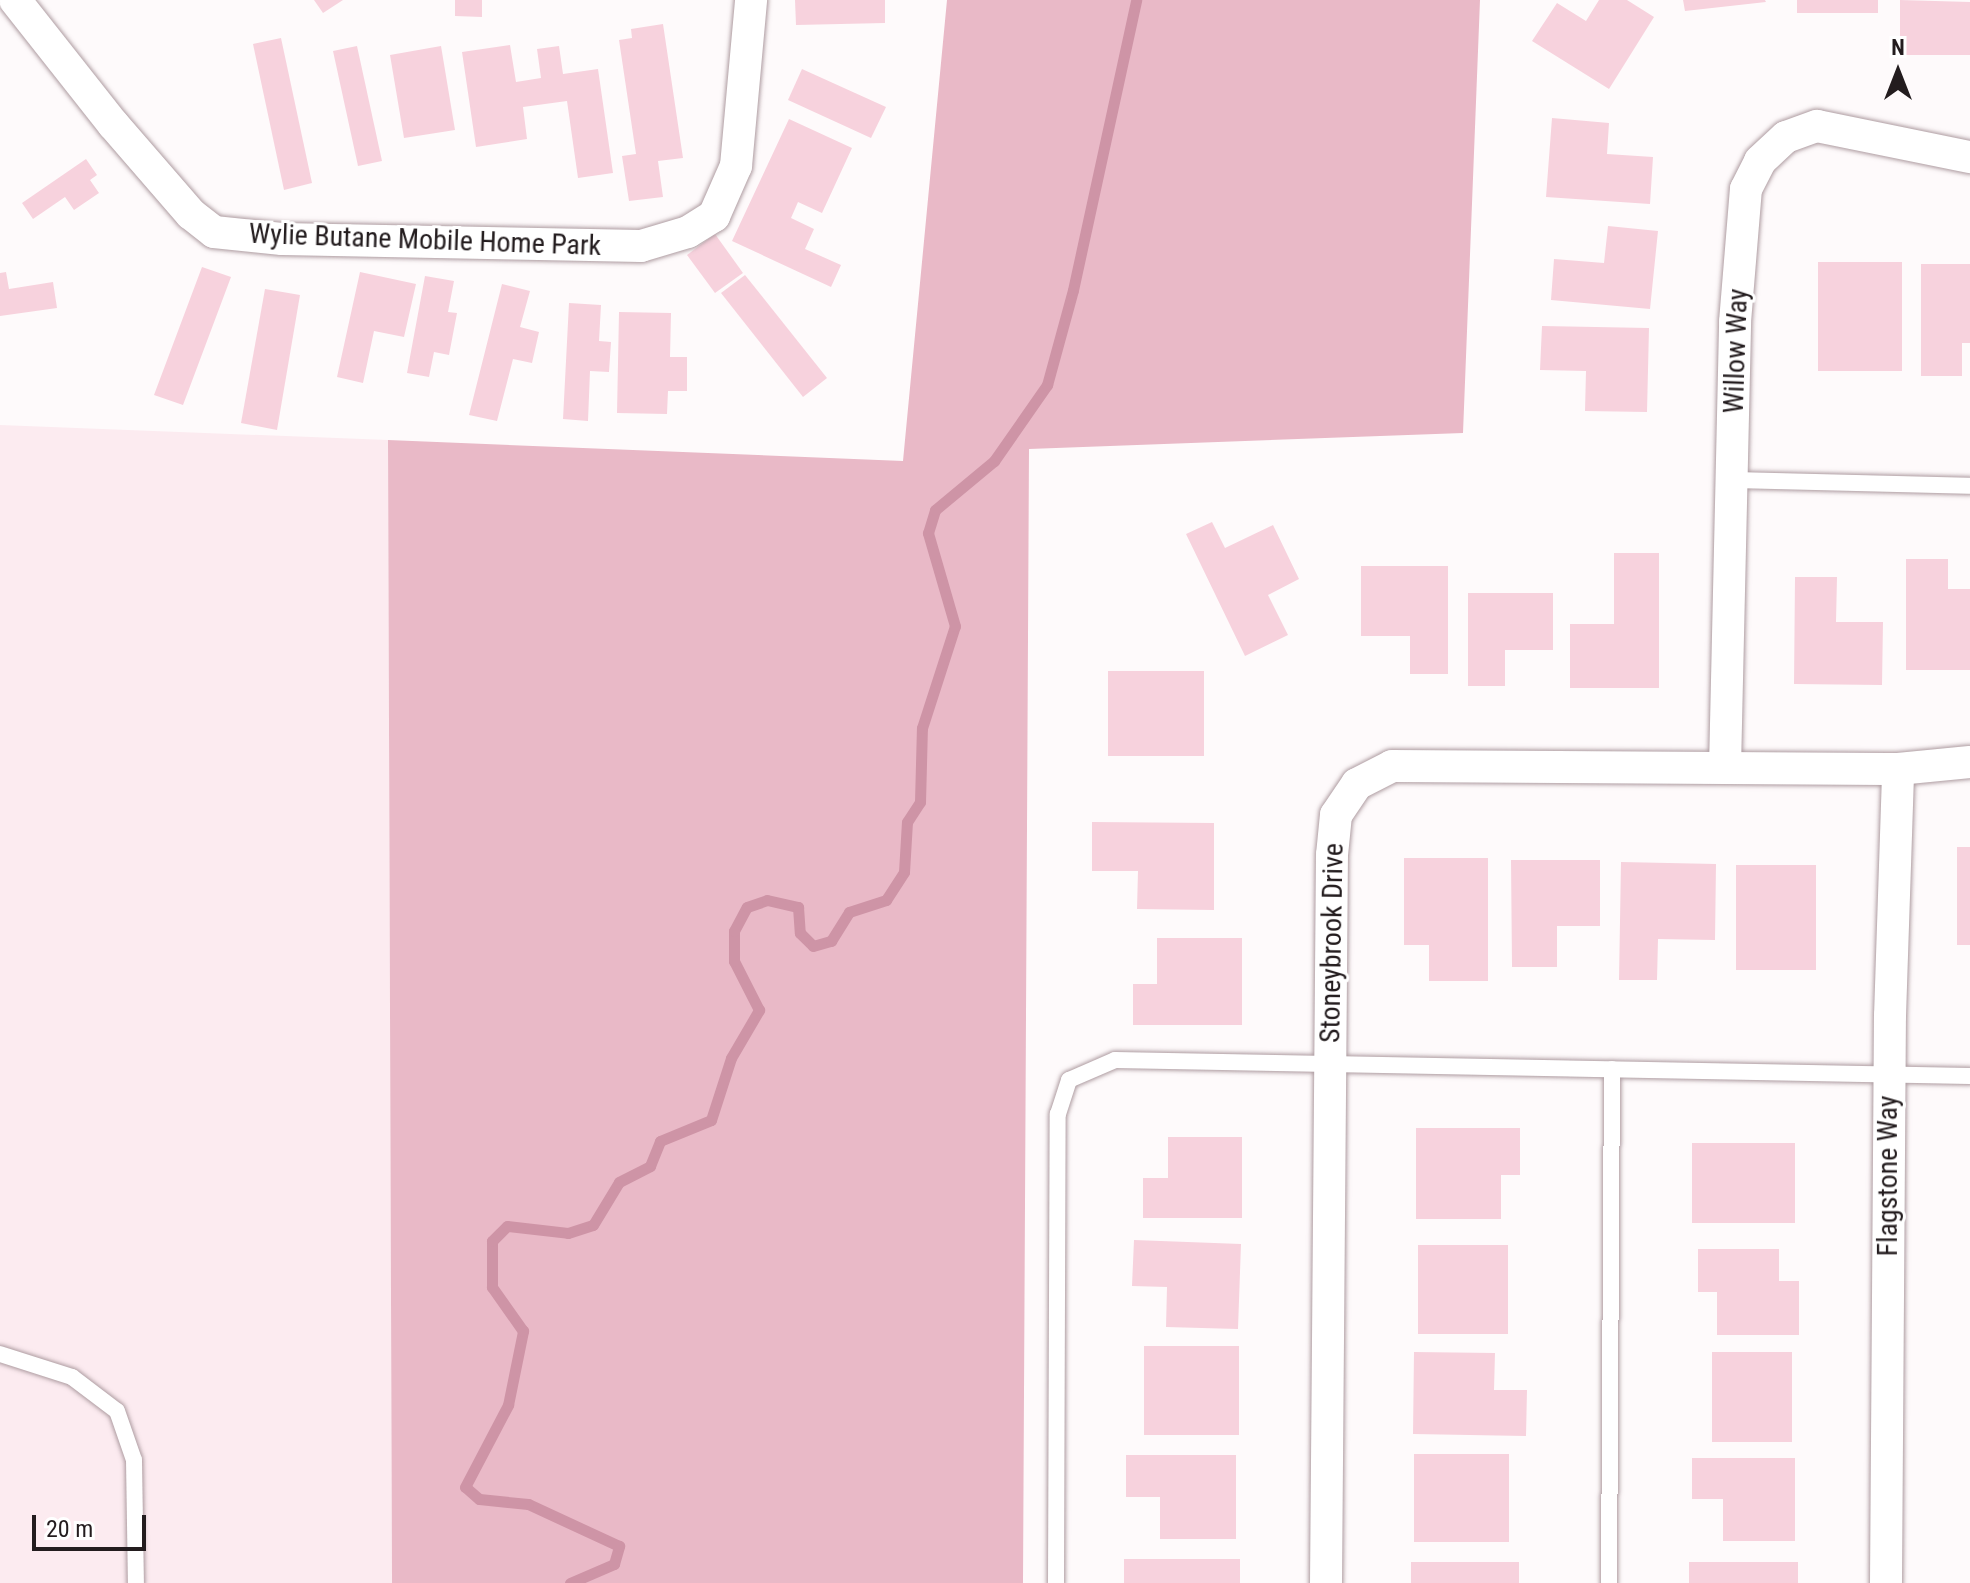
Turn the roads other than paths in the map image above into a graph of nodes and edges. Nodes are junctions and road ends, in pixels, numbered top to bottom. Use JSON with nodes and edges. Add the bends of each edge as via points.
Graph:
{"nodes":[{"id":1,"x":15,"y":0,"type":"edge"},
{"id":2,"x":751,"y":0,"type":"edge"},
{"id":3,"x":1970,"y":157,"type":"edge"},
{"id":4,"x":1732,"y":480,"type":"junction"},
{"id":5,"x":1970,"y":486,"type":"edge"},
{"id":6,"x":1970,"y":762,"type":"edge"},
{"id":7,"x":1725,"y":768,"type":"junction"},
{"id":8,"x":1898,"y":769,"type":"junction"},
{"id":9,"x":1330,"y":1064,"type":"junction"},
{"id":10,"x":1612,"y":1069,"type":"junction"},
{"id":11,"x":1889,"y":1074,"type":"junction"},
{"id":12,"x":1970,"y":1076,"type":"edge"},
{"id":13,"x":0,"y":1354,"type":"edge"},
{"id":14,"x":136,"y":1583,"type":"edge"},
{"id":15,"x":1056,"y":1583,"type":"edge"},
{"id":16,"x":1326,"y":1583,"type":"edge"},
{"id":17,"x":1609,"y":1583,"type":"edge"},
{"id":18,"x":1886,"y":1583,"type":"edge"}],
"edges":[{"from":1,"to":2,"type":"street","name":"Wylie Butane Mobile Home Park","via":[[113,124],[191,214],[214,232],[282,239],[641,246],[688,232],[714,216],[736,166]]},
{"from":3,"to":4,"type":"street","name":"Willow Way","via":[[1817,126],[1786,137],[1760,161],[1745,204],[1735,322]]},
{"from":4,"to":5,"type":"lane"},
{"from":4,"to":7,"type":"street","name":"Willow Way"},
{"from":6,"to":8,"type":"street","name":"Stoneybrook Drive"},
{"from":7,"to":8,"type":"street","name":"Stoneybrook Drive"},
{"from":7,"to":9,"type":"street","name":"Stoneybrook Drive","via":[[1392,766],[1357,784],[1336,815],[1334,828]]},
{"from":8,"to":11,"type":"street","name":"Flagstone Way"},
{"from":9,"to":10,"type":"lane"},
{"from":9,"to":15,"type":"lane","via":[[1115,1060],[1069,1080],[1058,1114]]},
{"from":9,"to":16,"type":"street","name":"Stoneybrook Drive"},
{"from":10,"to":11,"type":"lane"},
{"from":10,"to":17,"type":"lane"},
{"from":11,"to":12,"type":"lane"},
{"from":11,"to":18,"type":"street","name":"Flagstone Way"},
{"from":13,"to":14,"type":"lane","via":[[72,1377],[117,1411],[134,1460]]}]}
